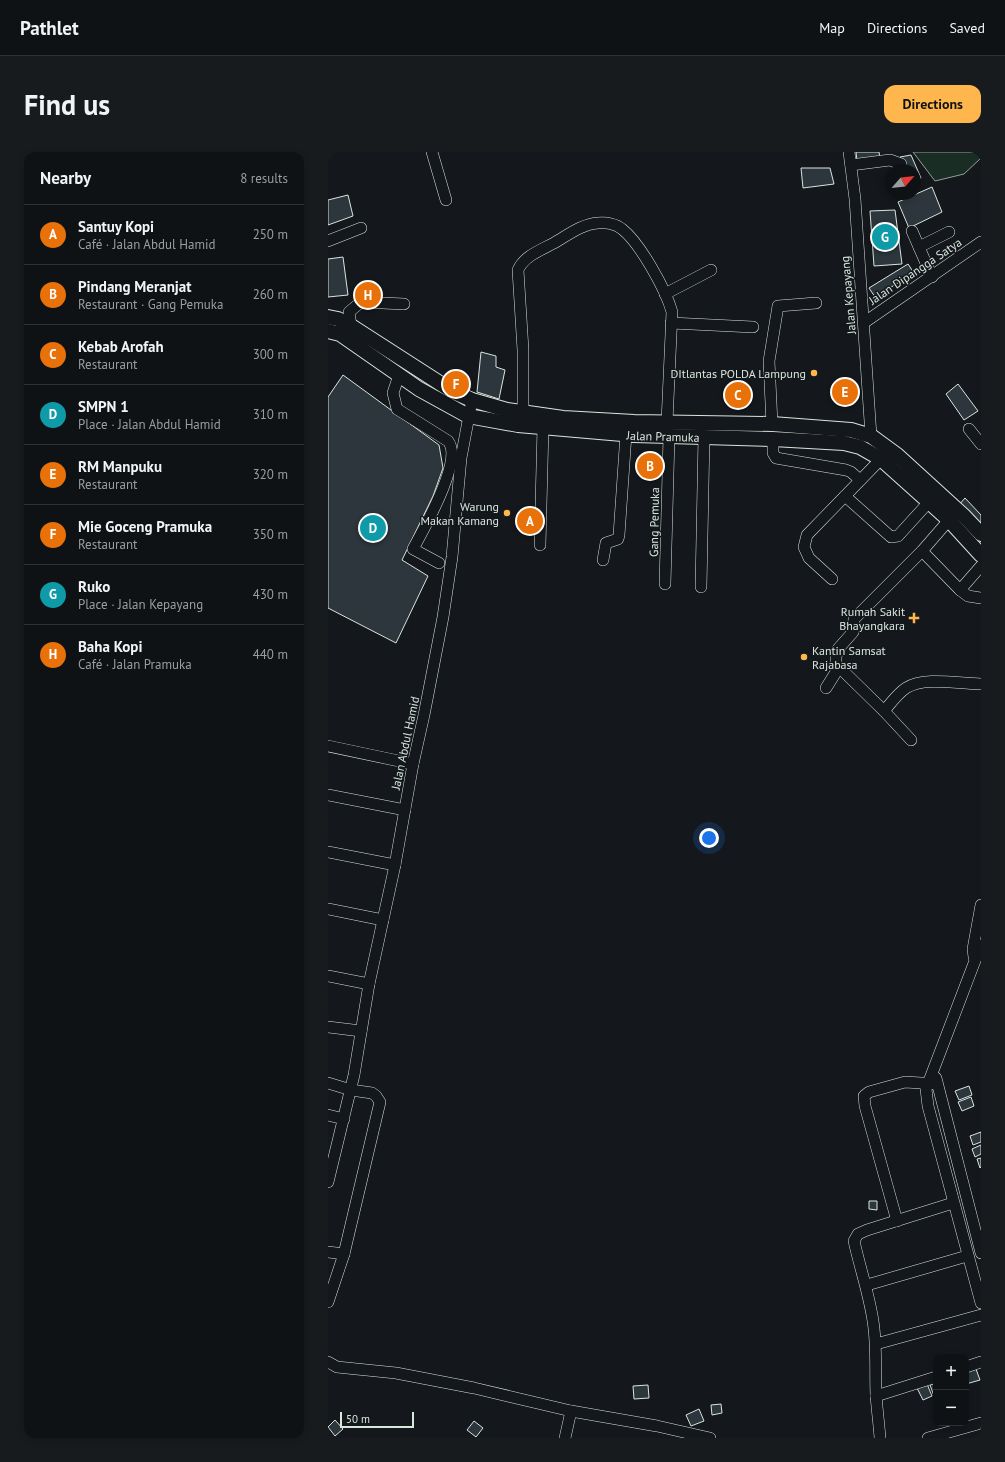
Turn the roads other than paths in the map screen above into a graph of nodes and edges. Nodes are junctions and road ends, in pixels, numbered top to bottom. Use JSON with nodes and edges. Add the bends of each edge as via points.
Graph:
{"nodes":[{"id":1,"x":432,"y":152,"type":"edge"},
{"id":2,"x":849,"y":152,"type":"edge"},
{"id":3,"x":901,"y":164,"type":"dead end"},
{"id":4,"x":851,"y":166,"type":"junction"},
{"id":5,"x":446,"y":200,"type":"dead end"},
{"id":6,"x":361,"y":228,"type":"dead end"},
{"id":7,"x":912,"y":230,"type":"dead end"},
{"id":8,"x":949,"y":232,"type":"dead end"},
{"id":9,"x":328,"y":242,"type":"edge"},
{"id":10,"x":981,"y":242,"type":"edge"},
{"id":11,"x":919,"y":247,"type":"junction"},
{"id":12,"x":711,"y":270,"type":"dead end"},
{"id":13,"x":932,"y":277,"type":"junction"},
{"id":14,"x":665,"y":294,"type":"junction"},
{"id":15,"x":816,"y":303,"type":"dead end"},
{"id":16,"x":404,"y":304,"type":"dead end"},
{"id":17,"x":328,"y":317,"type":"edge"},
{"id":18,"x":864,"y":322,"type":"junction"},
{"id":19,"x":671,"y":323,"type":"junction"},
{"id":20,"x":352,"y":326,"type":"junction"},
{"id":21,"x":753,"y":328,"type":"dead end"},
{"id":22,"x":328,"y":331,"type":"edge"},
{"id":23,"x":399,"y":375,"type":"junction"},
{"id":24,"x":472,"y":400,"type":"junction"},
{"id":25,"x":523,"y":413,"type":"junction"},
{"id":26,"x":468,"y":416,"type":"junction"},
{"id":27,"x":667,"y":422,"type":"junction"},
{"id":28,"x":772,"y":424,"type":"junction"},
{"id":29,"x":543,"y":427,"type":"junction"},
{"id":30,"x":969,"y":429,"type":"dead end"},
{"id":31,"x":631,"y":430,"type":"junction"},
{"id":32,"x":704,"y":436,"type":"junction"},
{"id":33,"x":871,"y":436,"type":"junction"},
{"id":34,"x":669,"y":437,"type":"junction"},
{"id":35,"x":773,"y":439,"type":"junction"},
{"id":36,"x":981,"y":444,"type":"edge"},
{"id":37,"x":881,"y":459,"type":"junction"},
{"id":38,"x":860,"y":480,"type":"junction"},
{"id":39,"x":845,"y":496,"type":"junction"},
{"id":40,"x":928,"y":503,"type":"junction"},
{"id":41,"x":949,"y":520,"type":"junction"},
{"id":42,"x":981,"y":534,"type":"edge"},
{"id":43,"x":540,"y":545,"type":"dead end"},
{"id":44,"x":922,"y":551,"type":"junction"},
{"id":45,"x":981,"y":554,"type":"edge"},
{"id":46,"x":603,"y":560,"type":"dead end"},
{"id":47,"x":439,"y":563,"type":"dead end"},
{"id":48,"x":981,"y":566,"type":"edge"},
{"id":49,"x":832,"y":579,"type":"dead end"},
{"id":50,"x":666,"y":584,"type":"dead end"},
{"id":51,"x":701,"y":587,"type":"dead end"},
{"id":52,"x":960,"y":590,"type":"junction"},
{"id":53,"x":981,"y":598,"type":"edge"},
{"id":54,"x":836,"y":664,"type":"junction"},
{"id":55,"x":980,"y":683,"type":"edge"},
{"id":56,"x":826,"y":688,"type":"dead end"},
{"id":57,"x":884,"y":710,"type":"junction"},
{"id":58,"x":911,"y":740,"type":"dead end"},
{"id":59,"x":328,"y":746,"type":"edge"},
{"id":60,"x":413,"y":764,"type":"junction"},
{"id":61,"x":328,"y":795,"type":"edge"},
{"id":62,"x":405,"y":810,"type":"junction"},
{"id":63,"x":328,"y":852,"type":"edge"},
{"id":64,"x":395,"y":864,"type":"junction"},
{"id":65,"x":981,"y":905,"type":"edge"},
{"id":66,"x":328,"y":909,"type":"edge"},
{"id":67,"x":383,"y":920,"type":"junction"},
{"id":68,"x":978,"y":952,"type":"edge"},
{"id":69,"x":328,"y":976,"type":"edge"},
{"id":70,"x":369,"y":984,"type":"junction"},
{"id":71,"x":328,"y":1027,"type":"edge"},
{"id":72,"x":361,"y":1031,"type":"junction"},
{"id":73,"x":328,"y":1083,"type":"edge"},
{"id":74,"x":933,"y":1083,"type":"junction"},
{"id":75,"x":351,"y":1090,"type":"junction"},
{"id":76,"x":328,"y":1115,"type":"edge"},
{"id":77,"x":344,"y":1119,"type":"junction"},
{"id":78,"x":329,"y":1174,"type":"edge"},
{"id":79,"x":953,"y":1203,"type":"junction"},
{"id":80,"x":897,"y":1221,"type":"junction"},
{"id":81,"x":978,"y":1232,"type":"edge"},
{"id":82,"x":963,"y":1236,"type":"junction"},
{"id":83,"x":981,"y":1253,"type":"edge"},
{"id":84,"x":329,"y":1254,"type":"edge"},
{"id":85,"x":344,"y":1254,"type":"junction"},
{"id":86,"x":967,"y":1256,"type":"junction"},
{"id":87,"x":867,"y":1285,"type":"junction"},
{"id":88,"x":328,"y":1302,"type":"edge"},
{"id":89,"x":981,"y":1304,"type":"edge"},
{"id":90,"x":981,"y":1315,"type":"edge"},
{"id":91,"x":876,"y":1344,"type":"junction"},
{"id":92,"x":328,"y":1362,"type":"edge"},
{"id":93,"x":981,"y":1362,"type":"edge"},
{"id":94,"x":969,"y":1366,"type":"edge"},
{"id":95,"x":933,"y":1378,"type":"edge"},
{"id":96,"x":876,"y":1396,"type":"junction"},
{"id":97,"x":571,"y":1411,"type":"junction"},
{"id":98,"x":981,"y":1423,"type":"edge"},
{"id":99,"x":564,"y":1438,"type":"edge"},
{"id":100,"x":710,"y":1438,"type":"edge"},
{"id":101,"x":880,"y":1438,"type":"edge"},
{"id":102,"x":928,"y":1438,"type":"edge"}],
"edges":[{"from":1,"to":5,"type":"street"},
{"from":2,"to":4,"type":"street","name":"Jalan Kepayang"},
{"from":3,"to":4,"type":"street","via":[[890,160]]},
{"from":4,"to":18,"type":"street","name":"Jalan Kepayang","via":[[856,199]]},
{"from":6,"to":9,"type":"street"},
{"from":7,"to":11,"type":"street"},
{"from":8,"to":11,"type":"street"},
{"from":10,"to":13,"type":"street","name":"Jalan Dipangga Satya"},
{"from":11,"to":13,"type":"street"},
{"from":12,"to":14,"type":"street"},
{"from":13,"to":18,"type":"street","name":"Jalan Dipangga Satya"},
{"from":14,"to":19,"type":"street","via":[[672,312]]},
{"from":14,"to":25,"type":"street","via":[[637,245],[621,228],[609,223],[585,225],[524,260],[518,270],[523,350]]},
{"from":15,"to":28,"type":"street","via":[[778,306],[769,361]]},
{"from":16,"to":20,"type":"street","via":[[361,302],[349,312]]},
{"from":17,"to":20,"type":"main road","name":"Jalan Pramuka","via":[[338,318]]},
{"from":18,"to":33,"type":"street","name":"Jalan Kepayang"},
{"from":19,"to":21,"type":"street"},
{"from":19,"to":27,"type":"street"},
{"from":20,"to":24,"type":"main road","name":"Jalan Pramuka","via":[[436,382]]},
{"from":22,"to":23,"type":"main road","name":"Jalan Pramuka","via":[[340,334]]},
{"from":23,"to":26,"type":"main road","name":"Jalan Pramuka","via":[[443,404]]},
{"from":23,"to":47,"type":"street","via":[[392,393],[398,409],[448,441],[450,446],[448,479],[413,550]]},
{"from":24,"to":25,"type":"main road","name":"Jalan Pramuka"},
{"from":24,"to":26,"type":"street","name":"Jalan Abdul Hamid"},
{"from":25,"to":31,"type":"main road","name":"Jalan Pramuka"},
{"from":26,"to":29,"type":"main road","name":"Jalan Pramuka"},
{"from":26,"to":60,"type":"street","name":"Jalan Abdul Hamid","via":[[443,617]]},
{"from":27,"to":28,"type":"main road","name":"Jalan Pramuka"},
{"from":27,"to":31,"type":"main road","name":"Jalan Pramuka"},
{"from":28,"to":33,"type":"main road","name":"Jalan Pramuka","via":[[851,430]]},
{"from":29,"to":31,"type":"main road","name":"Jalan Pramuka"},
{"from":29,"to":43,"type":"street"},
{"from":30,"to":36,"type":"street"},
{"from":31,"to":34,"type":"main road","name":"Jalan Pramuka"},
{"from":31,"to":46,"type":"street","via":[[619,535],[618,539],[606,543]]},
{"from":32,"to":34,"type":"main road","name":"Jalan Pramuka"},
{"from":32,"to":35,"type":"main road","name":"Jalan Pramuka"},
{"from":32,"to":51,"type":"street"},
{"from":33,"to":42,"type":"main road","name":"Jalan Pramuka","via":[[897,455]]},
{"from":34,"to":50,"type":"street","name":"Gang Pemuka"},
{"from":35,"to":37,"type":"main road","name":"Jalan Pramuka","via":[[844,443],[860,447]]},
{"from":35,"to":38,"type":"street","via":[[773,453],[776,458],[846,470]]},
{"from":37,"to":38,"type":"street"},
{"from":37,"to":40,"type":"main road","name":"Jalan Pramuka"},
{"from":38,"to":39,"type":"street"},
{"from":39,"to":40,"type":"street","via":[[891,537],[898,536]]},
{"from":39,"to":49,"type":"street","via":[[807,535],[804,543],[809,558]]},
{"from":40,"to":41,"type":"main road","name":"Jalan Pramuka"},
{"from":41,"to":44,"type":"street"},
{"from":41,"to":45,"type":"main road","name":"Jalan Pramuka"},
{"from":44,"to":52,"type":"street"},
{"from":44,"to":54,"type":"street","via":[[854,619],[852,632],[838,649]]},
{"from":48,"to":52,"type":"street"},
{"from":52,"to":53,"type":"street","via":[[968,596]]},
{"from":54,"to":56,"type":"street","via":[[836,672]]},
{"from":54,"to":57,"type":"street"},
{"from":55,"to":57,"type":"street","via":[[915,684],[898,695]]},
{"from":57,"to":58,"type":"street"},
{"from":59,"to":60,"type":"street"},
{"from":60,"to":62,"type":"street","name":"Jalan Abdul Hamid"},
{"from":61,"to":62,"type":"street"},
{"from":62,"to":64,"type":"street","name":"Jalan Abdul Hamid"},
{"from":63,"to":64,"type":"street"},
{"from":64,"to":67,"type":"street","name":"Jalan Abdul Hamid"},
{"from":65,"to":68,"type":"street"},
{"from":66,"to":67,"type":"street"},
{"from":67,"to":70,"type":"street","name":"Jalan Abdul Hamid"},
{"from":68,"to":74,"type":"street","via":[[935,1069]]},
{"from":69,"to":70,"type":"street"},
{"from":70,"to":72,"type":"street","name":"Jalan Abdul Hamid"},
{"from":71,"to":72,"type":"street"},
{"from":72,"to":75,"type":"street","name":"Jalan Abdul Hamid"},
{"from":73,"to":75,"type":"street"},
{"from":74,"to":79,"type":"street","via":[[926,1089],[928,1106]]},
{"from":74,"to":80,"type":"street","via":[[906,1082],[869,1092],[864,1096]]},
{"from":74,"to":81,"type":"street"},
{"from":75,"to":77,"type":"street","name":"Jalan Abdul Hamid"},
{"from":75,"to":85,"type":"street","via":[[372,1093],[380,1102]]},
{"from":76,"to":77,"type":"street"},
{"from":77,"to":78,"type":"street","name":"Jalan Abdul Hamid"},
{"from":79,"to":80,"type":"street"},
{"from":79,"to":82,"type":"street"},
{"from":80,"to":87,"type":"street","via":[[858,1234],[854,1241]]},
{"from":81,"to":82,"type":"street"},
{"from":81,"to":83,"type":"street"},
{"from":82,"to":86,"type":"street"},
{"from":84,"to":85,"type":"street"},
{"from":85,"to":88,"type":"street"},
{"from":86,"to":87,"type":"street"},
{"from":86,"to":89,"type":"street"},
{"from":87,"to":91,"type":"street"},
{"from":90,"to":91,"type":"street"},
{"from":91,"to":96,"type":"street"},
{"from":92,"to":97,"type":"street","via":[[337,1367],[396,1374],[474,1388]]},
{"from":93,"to":94,"type":"street"},
{"from":95,"to":96,"type":"street"},
{"from":96,"to":101,"type":"street"},
{"from":97,"to":99,"type":"street"},
{"from":97,"to":100,"type":"street"},
{"from":98,"to":102,"type":"street"}]}
